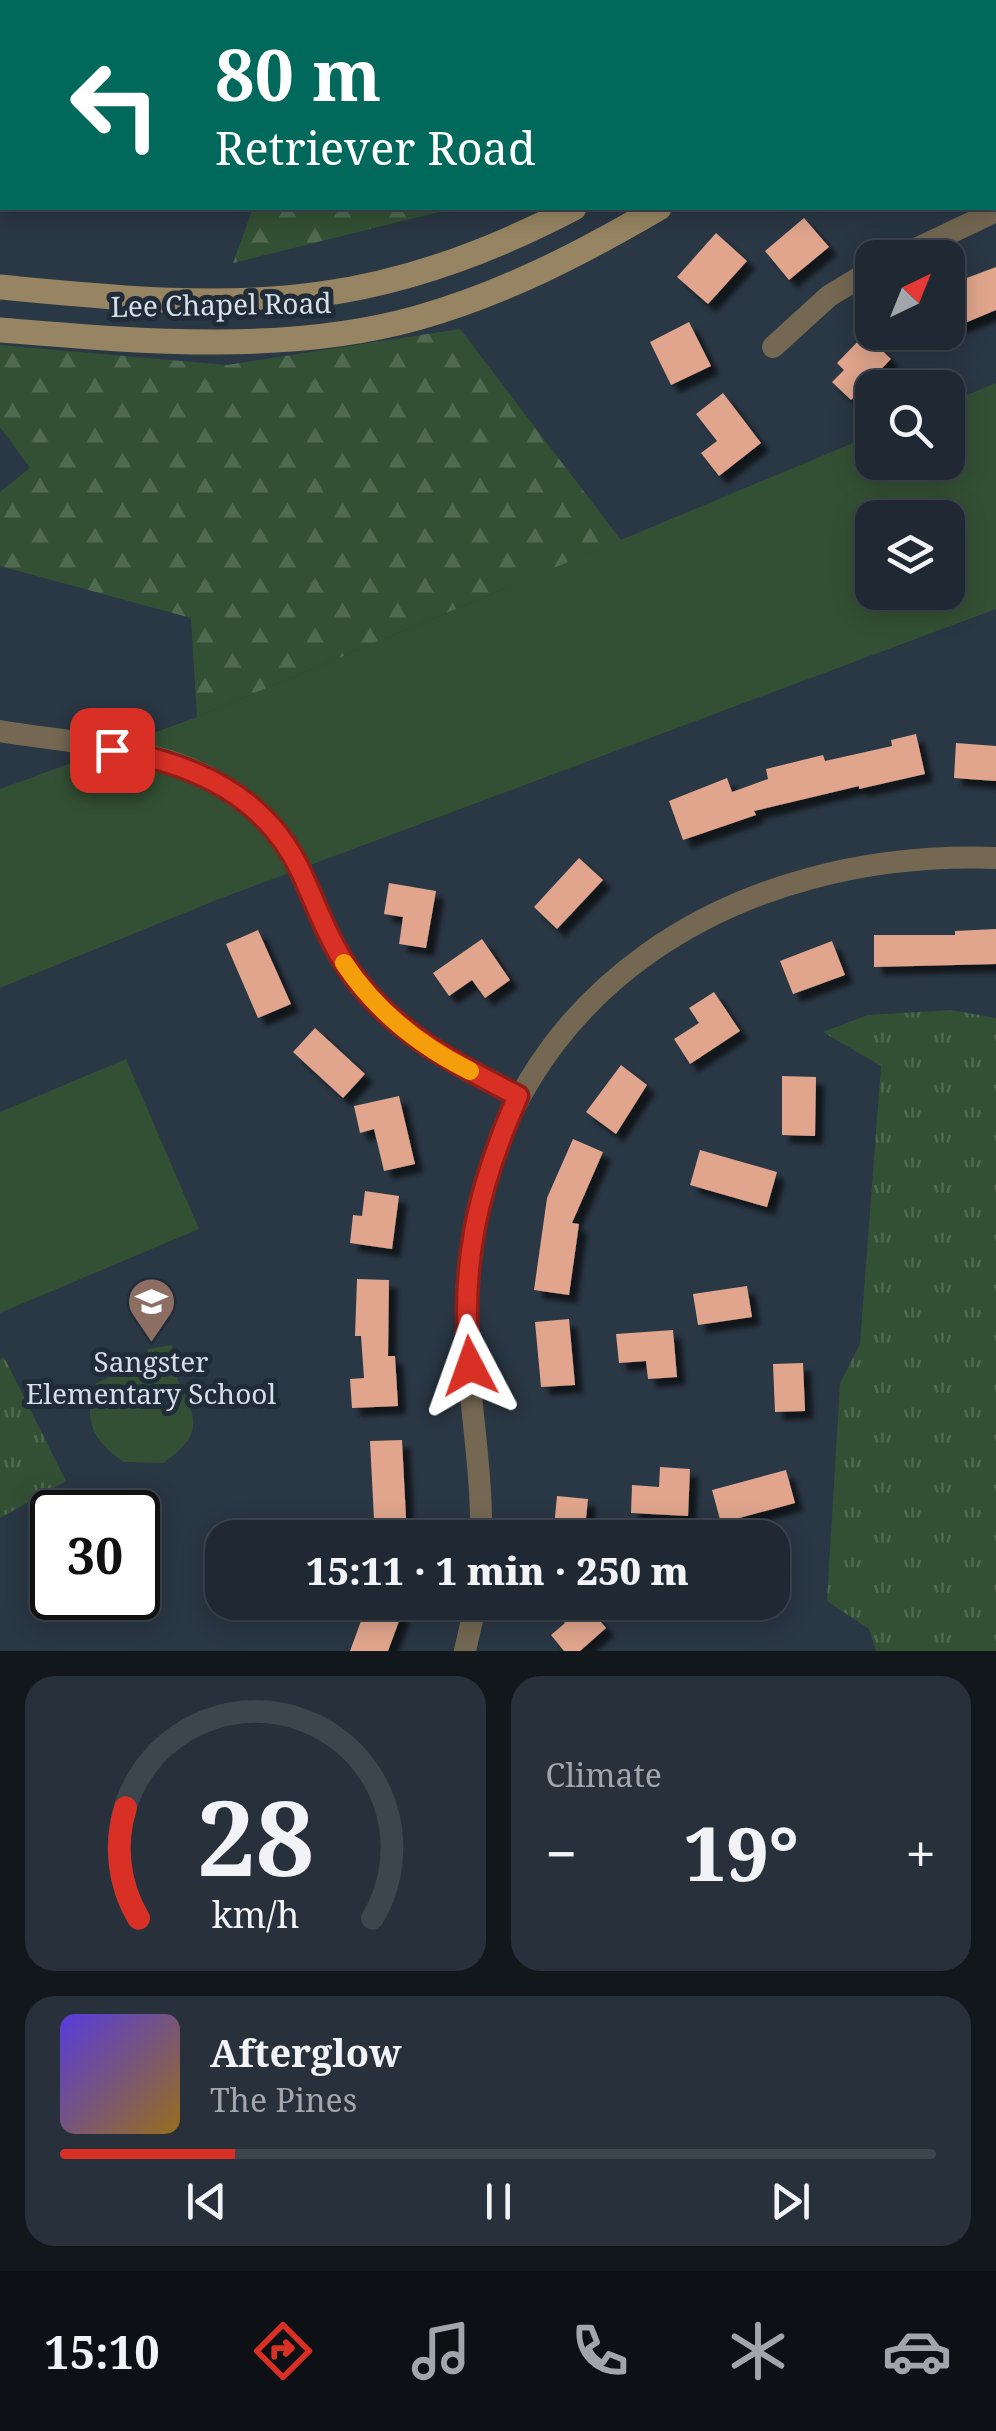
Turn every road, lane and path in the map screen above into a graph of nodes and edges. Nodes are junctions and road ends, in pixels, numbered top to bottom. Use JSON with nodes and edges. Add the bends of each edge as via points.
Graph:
{"nodes":[{"id":1,"x":570,"y":210,"type":"edge"},
{"id":2,"x":655,"y":210,"type":"edge"},
{"id":3,"x":996,"y":211,"type":"edge"},
{"id":4,"x":960,"y":217,"type":"edge"},
{"id":5,"x":925,"y":240,"type":"edge"},
{"id":6,"x":855,"y":280,"type":"edge"},
{"id":7,"x":0,"y":287,"type":"edge"},
{"id":8,"x":0,"y":330,"type":"edge"},
{"id":9,"x":773,"y":347,"type":"dead end"},
{"id":10,"x":0,"y":731,"type":"edge"},
{"id":11,"x":996,"y":858,"type":"edge"},
{"id":12,"x":518,"y":1096,"type":"junction"},
{"id":13,"x":480,"y":1520,"type":"edge"},
{"id":14,"x":472,"y":1620,"type":"edge"},
{"id":15,"x":465,"y":1651,"type":"edge"}],
"edges":[{"from":1,"to":7,"type":"main road","name":"Lee Chapel Road","via":[[478,252],[324,294],[199,300]]},
{"from":2,"to":8,"type":"main road","name":"Lee Chapel Road","via":[[536,274],[416,318],[362,330],[197,341]]},
{"from":3,"to":4,"type":"street"},
{"from":4,"to":5,"type":"street"},
{"from":6,"to":9,"type":"street"},
{"from":10,"to":12,"type":"street","via":[[150,756],[234,793],[289,850],[336,951],[382,1010],[425,1046]]},
{"from":11,"to":12,"type":"street","via":[[860,866],[772,888],[698,920],[594,998],[550,1046]]},
{"from":12,"to":13,"type":"street","via":[[494,1150],[468,1260],[466,1328]]},
{"from":14,"to":15,"type":"street"}]}
